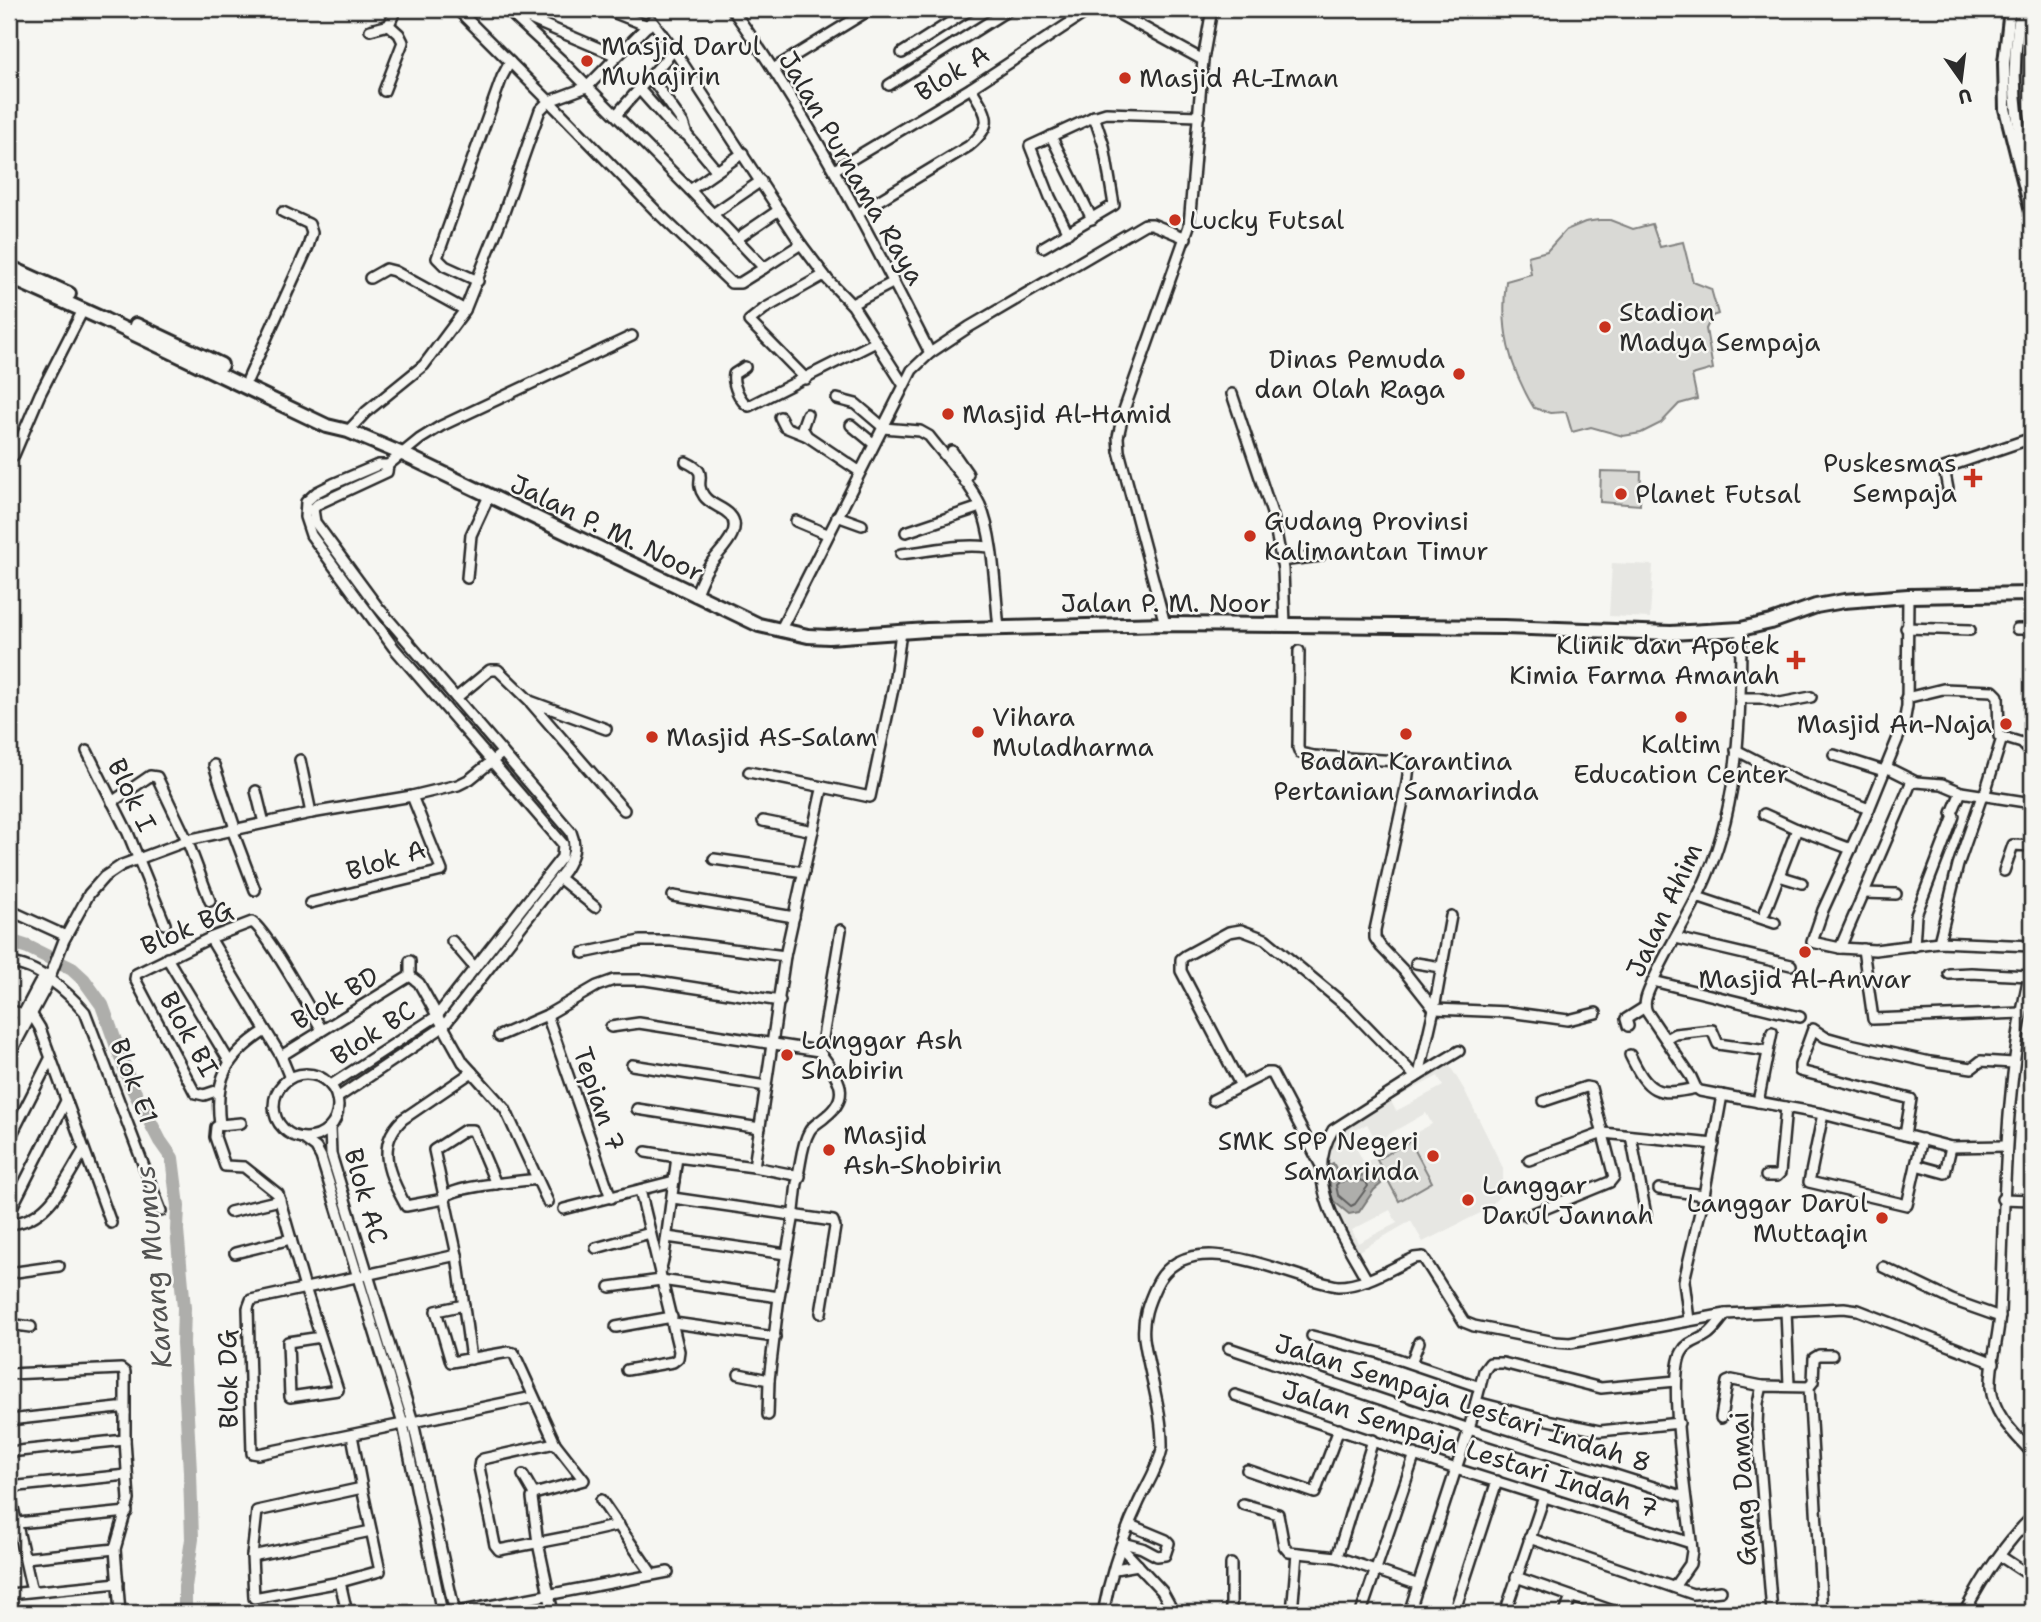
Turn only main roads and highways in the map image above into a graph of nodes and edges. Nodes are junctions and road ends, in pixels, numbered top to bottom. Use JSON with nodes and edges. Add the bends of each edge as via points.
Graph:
{"nodes":[{"id":1,"x":2010,"y":9,"type":"edge"},
{"id":2,"x":2021,"y":9,"type":"edge"},
{"id":3,"x":2030,"y":166,"type":"edge"},
{"id":4,"x":2032,"y":179,"type":"edge"},
{"id":5,"x":2032,"y":212,"type":"edge"},
{"id":6,"x":9,"y":267,"type":"edge"},
{"id":7,"x":9,"y":277,"type":"edge"},
{"id":8,"x":229,"y":374,"type":"junction"},
{"id":9,"x":344,"y":430,"type":"junction"},
{"id":10,"x":2032,"y":594,"type":"edge"}],
"edges":[{"from":1,"to":5,"type":"main road","via":[[2005,109]]},
{"from":2,"to":3,"type":"main road","via":[[2014,101]]},
{"from":3,"to":4,"type":"main road"},
{"from":6,"to":8,"type":"highway","name":"Jalan P. M. Noor"},
{"from":7,"to":8,"type":"highway","name":"Jalan P. M. Noor"},
{"from":8,"to":9,"type":"highway","name":"Jalan P. M. Noor","via":[[327,426]]},
{"from":8,"to":9,"type":"highway","name":"Jalan P. M. Noor","via":[[248,379]]},
{"from":9,"to":10,"type":"highway","name":"Jalan P. M. Noor","via":[[759,625],[808,636],[1165,624],[1671,633],[1741,629],[1844,601]]}]}
